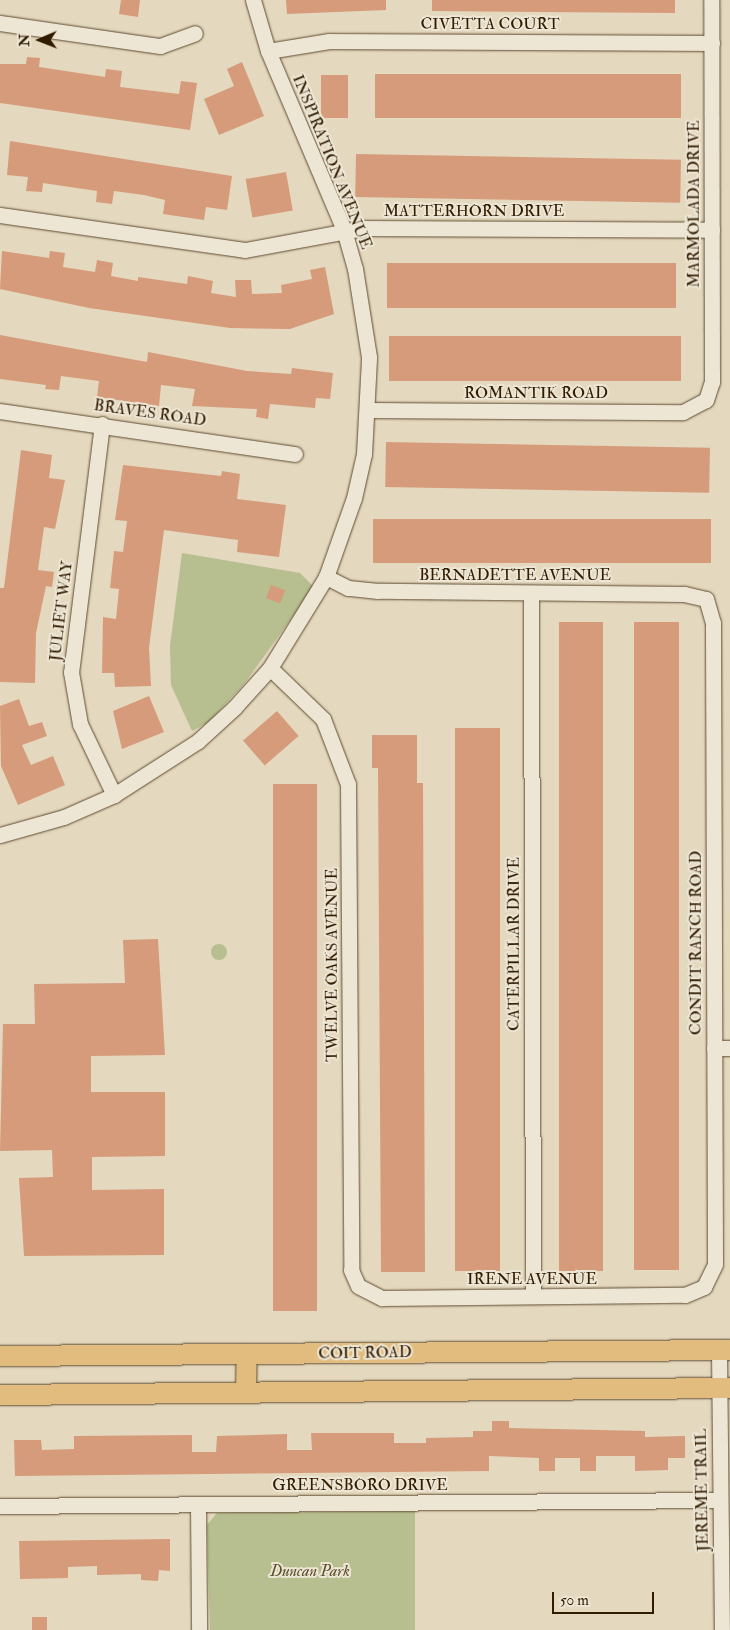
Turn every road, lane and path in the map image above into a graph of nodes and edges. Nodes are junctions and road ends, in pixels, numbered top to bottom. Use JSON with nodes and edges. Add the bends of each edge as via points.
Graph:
{"nodes":[{"id":1,"x":254,"y":0,"type":"edge"},
{"id":2,"x":712,"y":0,"type":"edge"},
{"id":3,"x":0,"y":23,"type":"edge"},
{"id":4,"x":195,"y":33,"type":"dead end"},
{"id":5,"x":712,"y":43,"type":"junction"},
{"id":6,"x":268,"y":51,"type":"junction"},
{"id":7,"x":0,"y":215,"type":"edge"},
{"id":8,"x":344,"y":230,"type":"junction"},
{"id":9,"x":712,"y":230,"type":"junction"},
{"id":10,"x":702,"y":404,"type":"joint"},
{"id":11,"x":368,"y":410,"type":"junction"},
{"id":12,"x":0,"y":411,"type":"edge"},
{"id":13,"x":102,"y":424,"type":"junction"},
{"id":14,"x":295,"y":454,"type":"dead end"},
{"id":15,"x":326,"y":577,"type":"junction"},
{"id":16,"x":531,"y":592,"type":"junction"},
{"id":17,"x":706,"y":599,"type":"joint"},
{"id":18,"x":270,"y":668,"type":"junction"},
{"id":19,"x":114,"y":796,"type":"junction"},
{"id":20,"x":0,"y":835,"type":"edge"},
{"id":21,"x":714,"y":1048,"type":"junction"},
{"id":22,"x":730,"y":1048,"type":"edge"},
{"id":23,"x":705,"y":1286,"type":"joint"},
{"id":24,"x":359,"y":1287,"type":"joint"},
{"id":25,"x":533,"y":1296,"type":"junction"},
{"id":26,"x":724,"y":1350,"type":"edge"},
{"id":27,"x":247,"y":1354,"type":"junction"},
{"id":28,"x":0,"y":1356,"type":"edge"},
{"id":29,"x":724,"y":1389,"type":"edge"},
{"id":30,"x":246,"y":1393,"type":"junction"},
{"id":31,"x":0,"y":1395,"type":"edge"},
{"id":32,"x":720,"y":1500,"type":"junction"},
{"id":33,"x":198,"y":1504,"type":"junction"},
{"id":34,"x":0,"y":1506,"type":"edge"},
{"id":35,"x":199,"y":1630,"type":"edge"},
{"id":36,"x":722,"y":1630,"type":"edge"}],
"edges":[{"from":1,"to":6,"type":"street","name":"INSPIRATION AVENUE"},
{"from":2,"to":5,"type":"street","name":"MARMOLADA DRIVE"},
{"from":3,"to":4,"type":"street","via":[[160,46]]},
{"from":5,"to":6,"type":"street","name":"CIVETTA COURT","via":[[329,41]]},
{"from":5,"to":9,"type":"street","name":"MARMOLADA DRIVE"},
{"from":6,"to":8,"type":"street","name":"INSPIRATION AVENUE"},
{"from":7,"to":8,"type":"street","name":"MATTERHORN DRIVE","via":[[244,250]]},
{"from":8,"to":9,"type":"street","name":"MATTERHORN DRIVE"},
{"from":8,"to":11,"type":"street","name":"INSPIRATION AVENUE","via":[[364,314]]},
{"from":9,"to":10,"type":"street","name":"MARMOLADA DRIVE","via":[[712,382]]},
{"from":10,"to":11,"type":"street","name":"ROMANTIK ROAD","via":[[681,412]]},
{"from":11,"to":15,"type":"street","name":"INSPIRATION AVENUE","via":[[354,498]]},
{"from":12,"to":13,"type":"street","name":"BRAVES ROAD"},
{"from":13,"to":14,"type":"street","name":"BRAVES ROAD"},
{"from":13,"to":19,"type":"street","name":"JULIET WAY","via":[[71,672],[80,724]]},
{"from":15,"to":16,"type":"street","name":"BERNADETTE AVENUE","via":[[348,588],[378,591]]},
{"from":15,"to":18,"type":"street","name":"INSPIRATION AVENUE"},
{"from":16,"to":17,"type":"street","name":"BERNADETTE AVENUE","via":[[684,594]]},
{"from":16,"to":25,"type":"street","name":"CATERPILLAR DRIVE"},
{"from":17,"to":21,"type":"street","name":"CONDIT RANCH ROAD","via":[[713,623]]},
{"from":18,"to":19,"type":"street","name":"INSPIRATION AVENUE","via":[[198,741]]},
{"from":18,"to":24,"type":"street","name":"TWELVE OAKS AVENUE","via":[[323,719],[348,784],[351,1270]]},
{"from":19,"to":20,"type":"street","name":"INSPIRATION AVENUE","via":[[71,814]]},
{"from":21,"to":22,"type":"street"},
{"from":21,"to":23,"type":"street","name":"CONDIT RANCH ROAD","via":[[714,1264]]},
{"from":23,"to":25,"type":"street","name":"IRENE AVENUE","via":[[685,1295]]},
{"from":24,"to":25,"type":"street","name":"IRENE AVENUE","via":[[382,1298]]},
{"from":26,"to":27,"type":"main road","name":"COIT ROAD"},
{"from":26,"to":29,"type":"street","name":"JEREME TRAIL"},
{"from":27,"to":28,"type":"main road","name":"COIT ROAD"},
{"from":27,"to":30,"type":"main road"},
{"from":29,"to":30,"type":"main road"},
{"from":29,"to":32,"type":"street","name":"JEREME TRAIL"},
{"from":30,"to":31,"type":"main road"},
{"from":32,"to":33,"type":"street","name":"GREENSBORO DRIVE"},
{"from":32,"to":36,"type":"street","name":"JEREME TRAIL"},
{"from":33,"to":34,"type":"street","name":"GREENSBORO DRIVE"},
{"from":33,"to":35,"type":"street"}]}
